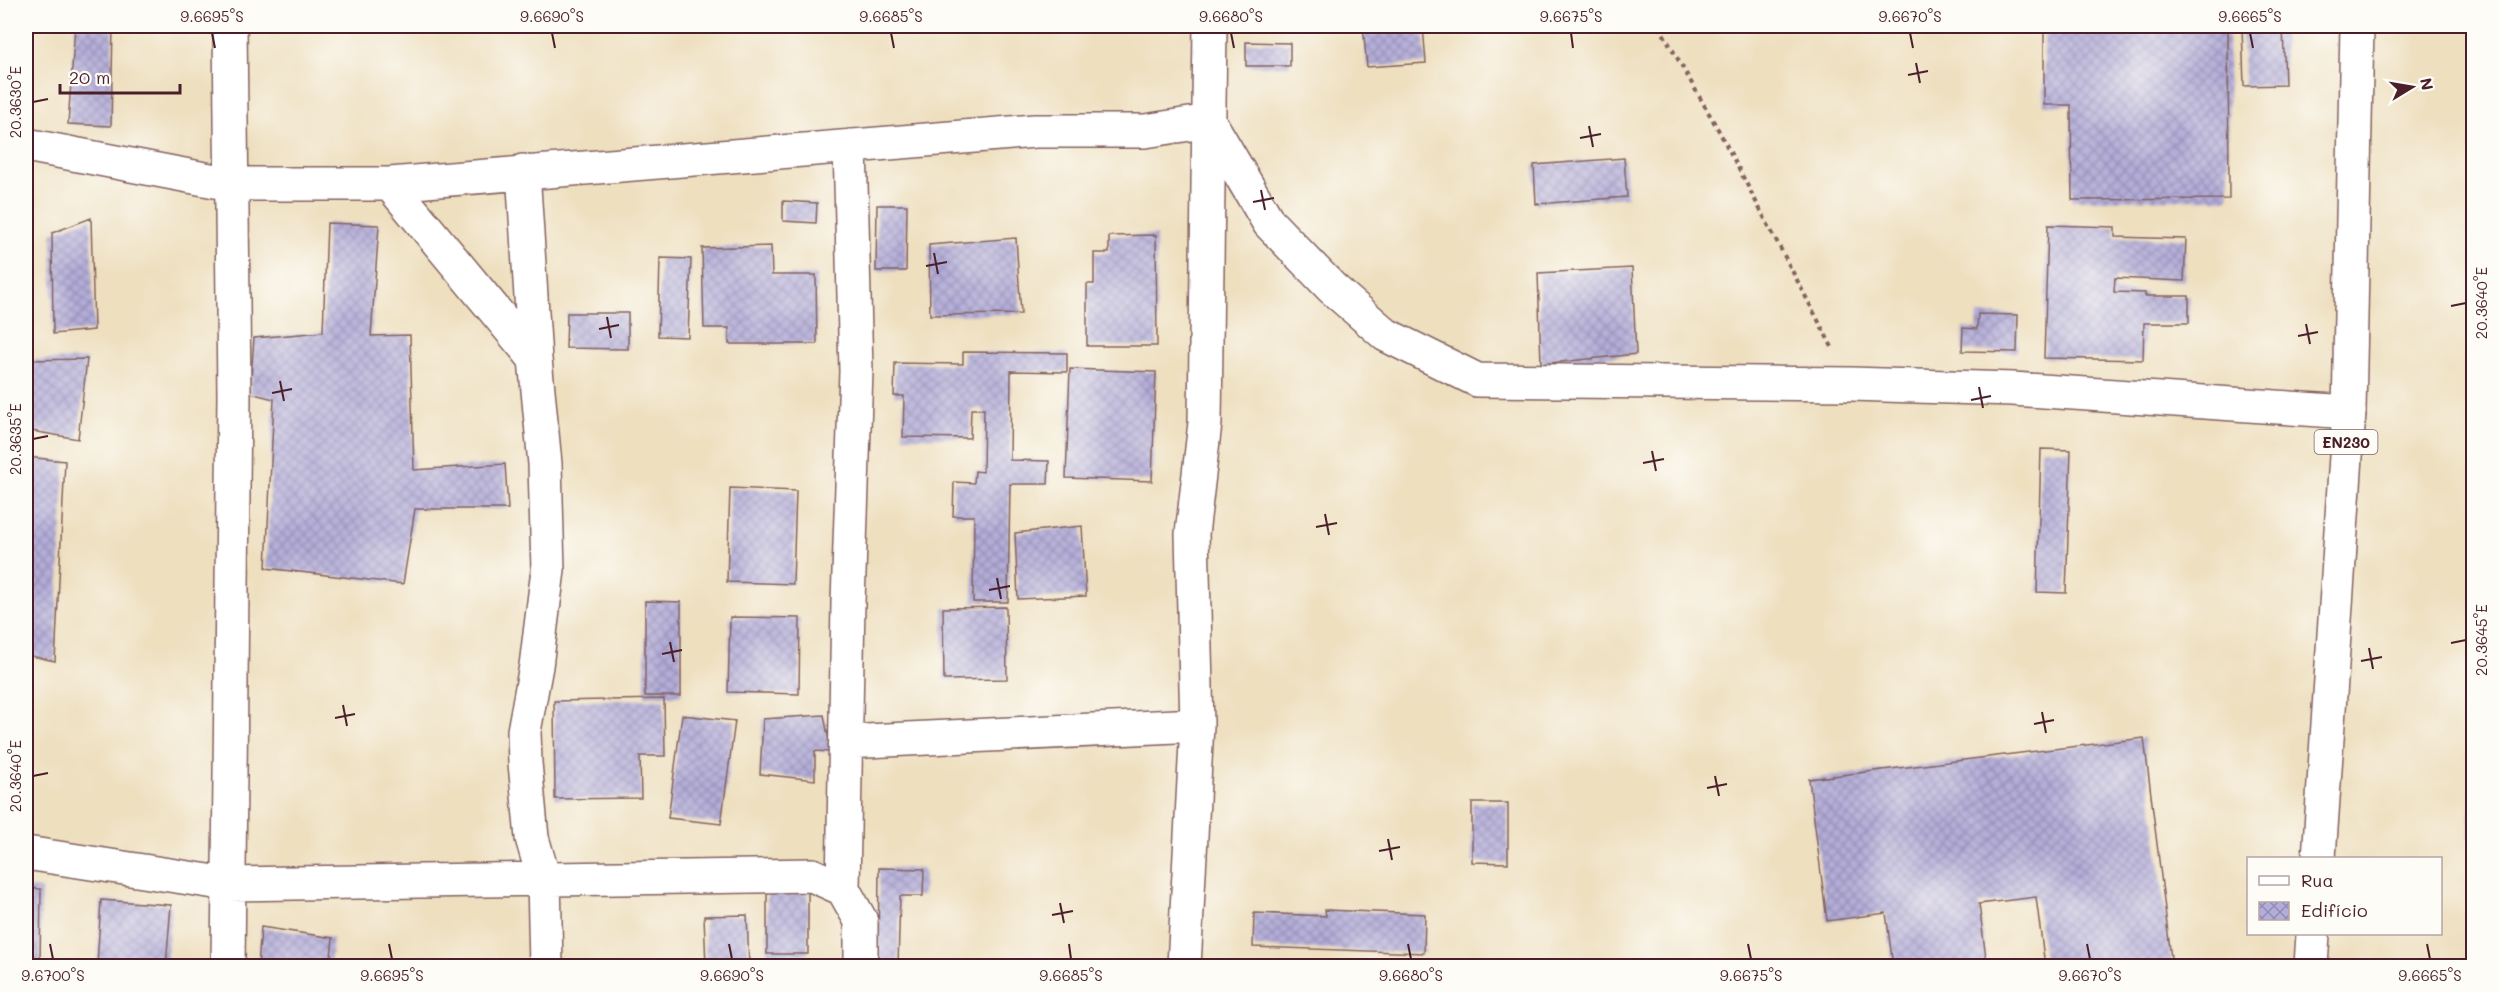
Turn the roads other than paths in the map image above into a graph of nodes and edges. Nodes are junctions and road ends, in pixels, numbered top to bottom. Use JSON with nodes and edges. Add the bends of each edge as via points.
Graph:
{"nodes":[{"id":1,"x":230,"y":26,"type":"edge"},
{"id":2,"x":1210,"y":26,"type":"edge"},
{"id":3,"x":2357,"y":26,"type":"edge"},
{"id":4,"x":1209,"y":121,"type":"junction"},
{"id":5,"x":26,"y":144,"type":"edge"},
{"id":6,"x":850,"y":146,"type":"junction"},
{"id":7,"x":523,"y":171,"type":"junction"},
{"id":8,"x":231,"y":184,"type":"junction"},
{"id":9,"x":390,"y":184,"type":"junction"},
{"id":10,"x":535,"y":359,"type":"junction"},
{"id":11,"x":2349,"y":412,"type":"junction"},
{"id":12,"x":1197,"y":725,"type":"junction"},
{"id":13,"x":846,"y":742,"type":"junction"},
{"id":14,"x":26,"y":853,"type":"edge"},
{"id":15,"x":2319,"y":857,"type":"edge"},
{"id":16,"x":544,"y":879,"type":"junction"},
{"id":17,"x":228,"y":884,"type":"junction"},
{"id":18,"x":843,"y":889,"type":"junction"},
{"id":19,"x":2313,"y":935,"type":"edge"},
{"id":20,"x":228,"y":966,"type":"edge"},
{"id":21,"x":546,"y":966,"type":"edge"},
{"id":22,"x":861,"y":966,"type":"edge"},
{"id":23,"x":1184,"y":966,"type":"edge"},
{"id":24,"x":2310,"y":966,"type":"edge"}],
"edges":[{"from":1,"to":8,"type":"street"},
{"from":2,"to":4,"type":"street"},
{"from":3,"to":11,"type":"street","number":"EN230"},
{"from":4,"to":6,"type":"street","via":[[1145,131],[1035,130]]},
{"from":4,"to":11,"type":"street","via":[[1269,223],[1332,288],[1386,335],[1477,380],[2013,389]]},
{"from":4,"to":12,"type":"street","via":[[1205,423],[1192,534]]},
{"from":5,"to":8,"type":"street"},
{"from":6,"to":7,"type":"street"},
{"from":6,"to":13,"type":"street","via":[[856,371]]},
{"from":7,"to":9,"type":"street"},
{"from":7,"to":10,"type":"street"},
{"from":8,"to":9,"type":"street"},
{"from":8,"to":17,"type":"street","via":[[234,395]]},
{"from":9,"to":10,"type":"street"},
{"from":10,"to":16,"type":"street","via":[[545,464],[548,570],[524,730],[532,838]]},
{"from":11,"to":15,"type":"street","number":"EN230"},
{"from":12,"to":13,"type":"street"},
{"from":12,"to":23,"type":"street"},
{"from":13,"to":18,"type":"street"},
{"from":14,"to":17,"type":"street"},
{"from":16,"to":17,"type":"street"},
{"from":16,"to":18,"type":"street","via":[[812,875]]},
{"from":16,"to":21,"type":"street"},
{"from":17,"to":20,"type":"street"},
{"from":18,"to":22,"type":"street","via":[[861,921]]},
{"from":19,"to":24,"type":"street"}]}
